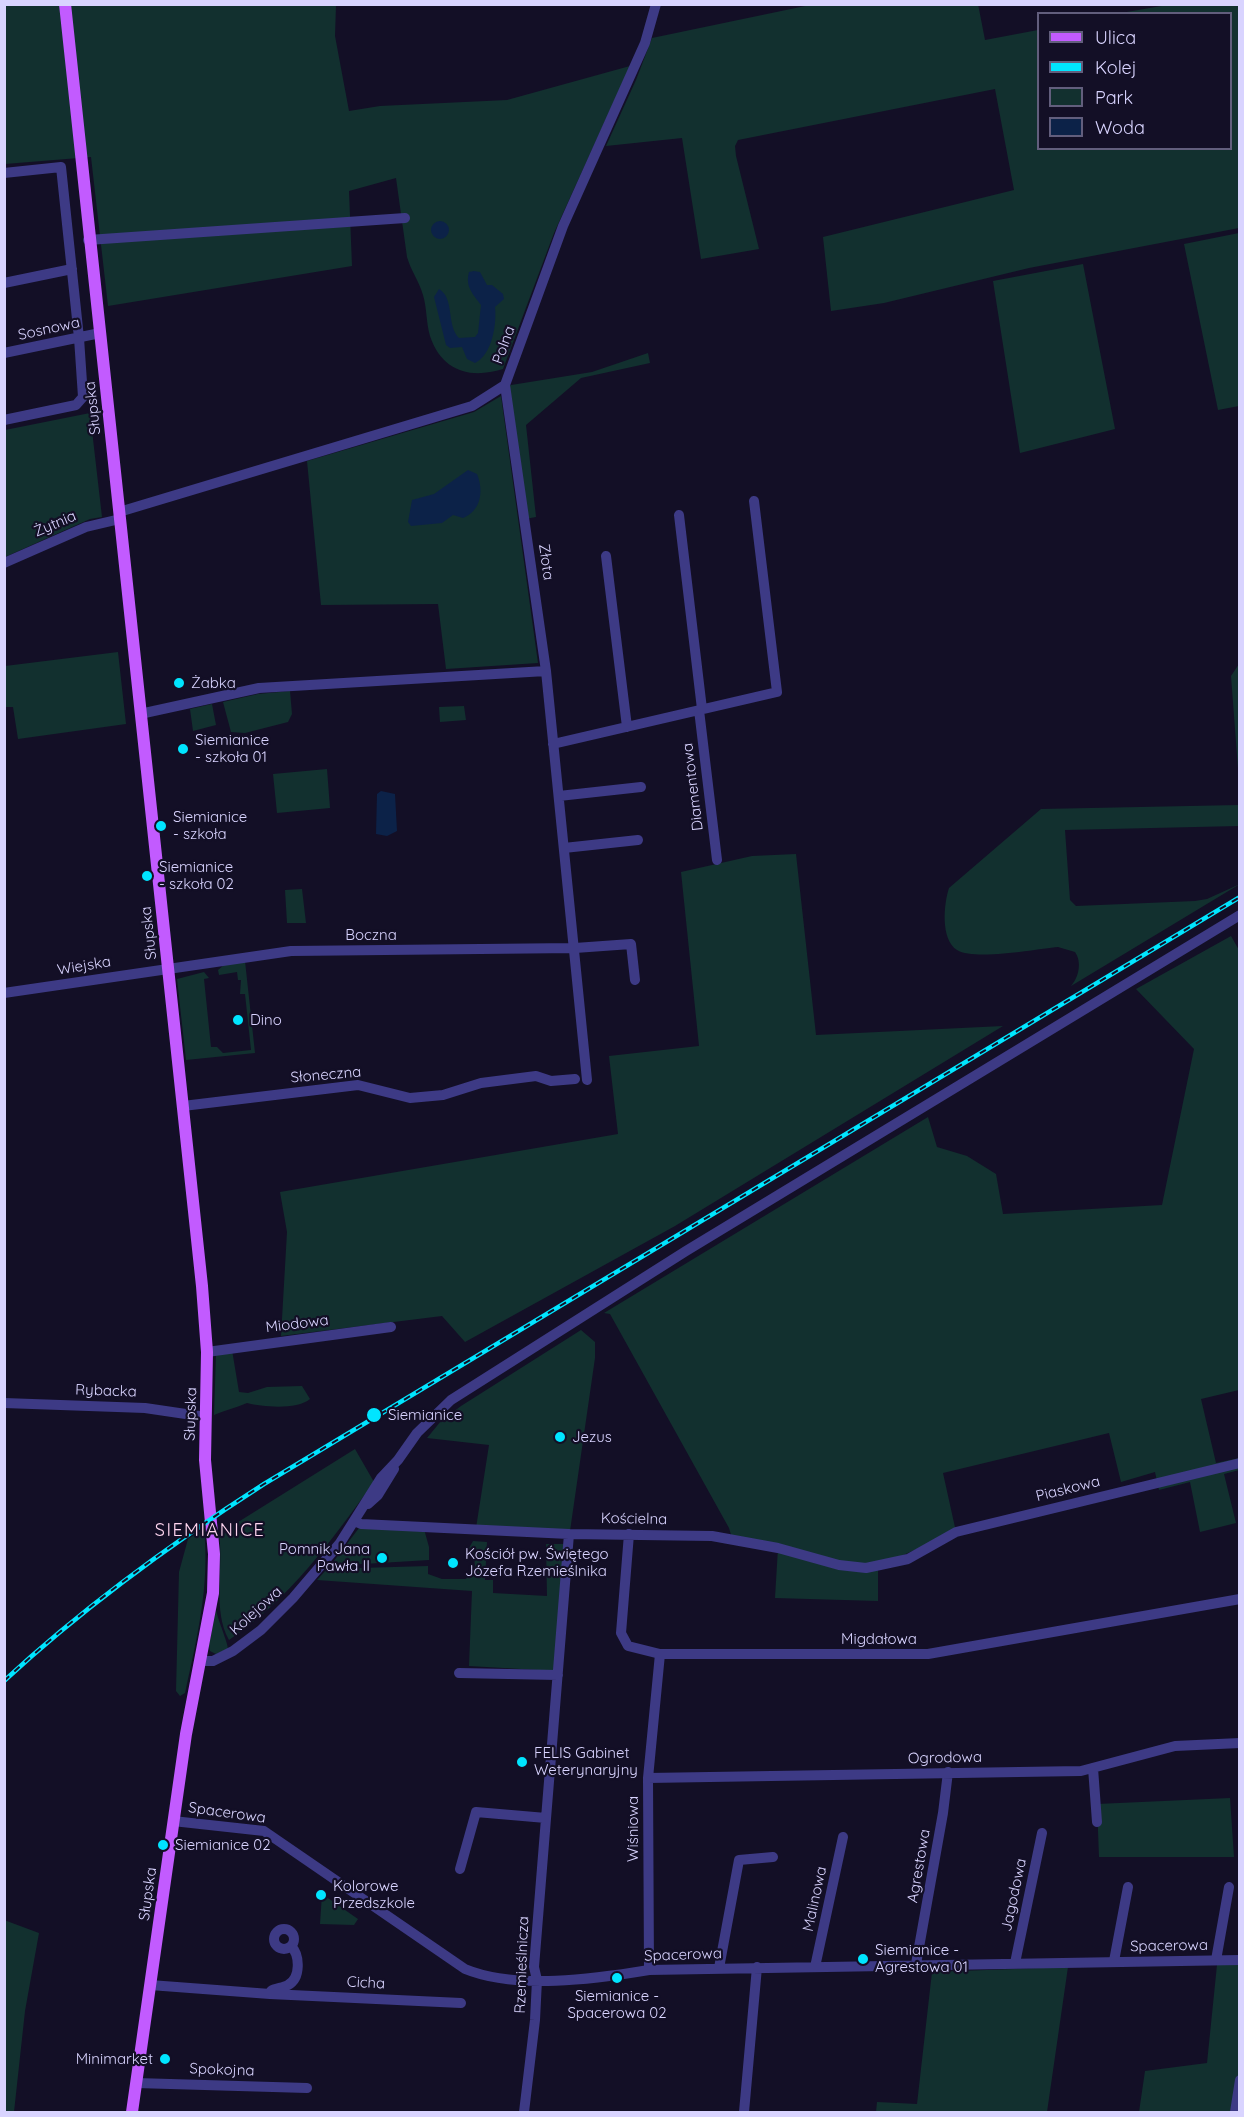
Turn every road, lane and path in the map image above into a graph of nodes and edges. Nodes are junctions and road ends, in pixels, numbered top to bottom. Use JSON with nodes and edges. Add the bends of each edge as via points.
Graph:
{"nodes":[{"id":1,"x":65,"y":4,"type":"edge"},
{"id":2,"x":656,"y":4,"type":"edge"},
{"id":3,"x":4,"y":173,"type":"edge"},
{"id":4,"x":405,"y":218,"type":"dead end"},
{"id":5,"x":88,"y":240,"type":"junction"},
{"id":6,"x":72,"y":269,"type":"junction"},
{"id":7,"x":4,"y":283,"type":"edge"},
{"id":8,"x":100,"y":333,"type":"junction"},
{"id":9,"x":79,"y":338,"type":"junction"},
{"id":10,"x":4,"y":353,"type":"edge"},
{"id":11,"x":505,"y":385,"type":"junction"},
{"id":12,"x":4,"y":420,"type":"edge"},
{"id":13,"x":754,"y":501,"type":"dead end"},
{"id":14,"x":679,"y":514,"type":"dead end"},
{"id":15,"x":119,"y":516,"type":"junction"},
{"id":16,"x":606,"y":556,"type":"dead end"},
{"id":17,"x":4,"y":563,"type":"edge"},
{"id":18,"x":546,"y":671,"type":"junction"},
{"id":19,"x":701,"y":710,"type":"junction"},
{"id":20,"x":140,"y":714,"type":"junction"},
{"id":21,"x":627,"y":727,"type":"junction"},
{"id":22,"x":553,"y":744,"type":"junction"},
{"id":23,"x":641,"y":787,"type":"dead end"},
{"id":24,"x":559,"y":796,"type":"junction"},
{"id":25,"x":638,"y":840,"type":"dead end"},
{"id":26,"x":564,"y":848,"type":"junction"},
{"id":27,"x":717,"y":860,"type":"dead end"},
{"id":28,"x":1239,"y":915,"type":"edge"},
{"id":29,"x":575,"y":948,"type":"junction"},
{"id":30,"x":168,"y":970,"type":"junction"},
{"id":31,"x":635,"y":980,"type":"dead end"},
{"id":32,"x":4,"y":993,"type":"edge"},
{"id":33,"x":581,"y":1080,"type":"joint"},
{"id":34,"x":183,"y":1106,"type":"junction"},
{"id":35,"x":391,"y":1327,"type":"dead end"},
{"id":36,"x":207,"y":1352,"type":"junction"},
{"id":37,"x":4,"y":1403,"type":"edge"},
{"id":38,"x":206,"y":1417,"type":"junction"},
{"id":39,"x":1239,"y":1463,"type":"edge"},
{"id":40,"x":354,"y":1521,"type":"junction"},
{"id":41,"x":569,"y":1534,"type":"junction"},
{"id":42,"x":629,"y":1534,"type":"junction"},
{"id":43,"x":908,"y":1559,"type":"joint"},
{"id":44,"x":1239,"y":1599,"type":"edge"},
{"id":45,"x":660,"y":1654,"type":"junction"},
{"id":46,"x":200,"y":1661,"type":"junction"},
{"id":47,"x":459,"y":1673,"type":"dead end"},
{"id":48,"x":558,"y":1676,"type":"junction"},
{"id":49,"x":1239,"y":1743,"type":"edge"},
{"id":50,"x":1093,"y":1767,"type":"junction"},
{"id":51,"x":948,"y":1772,"type":"junction"},
{"id":52,"x":648,"y":1778,"type":"junction"},
{"id":53,"x":546,"y":1818,"type":"junction"},
{"id":54,"x":173,"y":1821,"type":"junction"},
{"id":55,"x":1096,"y":1822,"type":"dead end"},
{"id":56,"x":1042,"y":1833,"type":"dead end"},
{"id":57,"x":843,"y":1837,"type":"dead end"},
{"id":58,"x":773,"y":1857,"type":"dead end"},
{"id":59,"x":460,"y":1869,"type":"dead end"},
{"id":60,"x":1128,"y":1887,"type":"dead end"},
{"id":61,"x":1229,"y":1887,"type":"dead end"},
{"id":62,"x":291,"y":1946,"type":"dead end"},
{"id":63,"x":1216,"y":1960,"type":"junction"},
{"id":64,"x":1239,"y":1960,"type":"edge"},
{"id":65,"x":1114,"y":1961,"type":"junction"},
{"id":66,"x":1015,"y":1963,"type":"junction"},
{"id":67,"x":916,"y":1964,"type":"junction"},
{"id":68,"x":757,"y":1967,"type":"junction"},
{"id":69,"x":815,"y":1967,"type":"junction"},
{"id":70,"x":719,"y":1968,"type":"junction"},
{"id":71,"x":649,"y":1970,"type":"junction"},
{"id":72,"x":537,"y":1980,"type":"junction"},
{"id":73,"x":150,"y":1985,"type":"junction"},
{"id":74,"x":270,"y":1994,"type":"junction"},
{"id":75,"x":461,"y":2003,"type":"dead end"},
{"id":76,"x":1239,"y":2080,"type":"edge"},
{"id":77,"x":136,"y":2082,"type":"junction"},
{"id":78,"x":308,"y":2088,"type":"dead end"},
{"id":79,"x":132,"y":2112,"type":"edge"},
{"id":80,"x":524,"y":2112,"type":"edge"},
{"id":81,"x":744,"y":2112,"type":"edge"},
{"id":82,"x":1235,"y":2112,"type":"edge"}],
"edges":[{"from":1,"to":5,"type":"main road","name":"Słupska"},
{"from":2,"to":11,"type":"street","name":"Polna","via":[[645,43],[563,226]]},
{"from":3,"to":6,"type":"street","via":[[61,167]]},
{"from":4,"to":5,"type":"street"},
{"from":5,"to":8,"type":"main road","name":"Słupska"},
{"from":6,"to":7,"type":"street"},
{"from":6,"to":9,"type":"street"},
{"from":8,"to":9,"type":"street","name":"Sosnowa"},
{"from":8,"to":15,"type":"main road","name":"Słupska"},
{"from":9,"to":10,"type":"street","name":"Sosnowa"},
{"from":9,"to":12,"type":"street","via":[[83,397],[76,405]]},
{"from":11,"to":15,"type":"street","name":"Polna","via":[[472,406]]},
{"from":11,"to":18,"type":"street","name":"Złota"},
{"from":13,"to":19,"type":"street","via":[[777,692]]},
{"from":14,"to":19,"type":"street"},
{"from":15,"to":17,"type":"street","name":"Żytnia"},
{"from":15,"to":20,"type":"main road","name":"Słupska"},
{"from":16,"to":21,"type":"street"},
{"from":18,"to":20,"type":"street","via":[[259,688]]},
{"from":18,"to":22,"type":"street","name":"Złota"},
{"from":19,"to":21,"type":"street"},
{"from":19,"to":27,"type":"street","name":"Diamentowa"},
{"from":20,"to":30,"type":"main road","name":"Słupska"},
{"from":21,"to":22,"type":"street"},
{"from":22,"to":24,"type":"street","name":"Złota"},
{"from":23,"to":24,"type":"street"},
{"from":24,"to":26,"type":"street","name":"Złota"},
{"from":25,"to":26,"type":"street"},
{"from":26,"to":29,"type":"street","name":"Złota"},
{"from":28,"to":40,"type":"street","name":"Kolejowa","via":[[478,1381],[433,1416],[372,1491]]},
{"from":29,"to":30,"type":"street","name":"Boczna","via":[[291,951]]},
{"from":29,"to":31,"type":"street","name":"Boczna","via":[[631,944]]},
{"from":29,"to":33,"type":"street","name":"Złota"},
{"from":30,"to":32,"type":"street","name":"Wiejska"},
{"from":30,"to":34,"type":"main road","name":"Słupska"},
{"from":33,"to":34,"type":"street","name":"Słoneczna","via":[[551,1081],[536,1076],[410,1098],[358,1085]]},
{"from":34,"to":36,"type":"main road","name":"Słupska"},
{"from":35,"to":36,"type":"street","name":"Miodowa"},
{"from":36,"to":38,"type":"main road","name":"Słupska"},
{"from":37,"to":38,"type":"street","name":"Rybacka","via":[[145,1408]]},
{"from":38,"to":46,"type":"main road","name":"Słupska","via":[[213,1593]]},
{"from":39,"to":43,"type":"street","name":"Piaskowa","via":[[956,1532]]},
{"from":40,"to":41,"type":"street","name":"Kościelna"},
{"from":40,"to":46,"type":"street","name":"Kolejowa","via":[[312,1578],[261,1630],[219,1659]]},
{"from":41,"to":42,"type":"street","name":"Kościelna"},
{"from":41,"to":48,"type":"street","name":"Rzemieślnicza"},
{"from":42,"to":43,"type":"street","name":"Kościelna","via":[[732,1538],[866,1568]]},
{"from":42,"to":45,"type":"street","name":"Migdałowa","via":[[621,1633],[628,1646]]},
{"from":44,"to":45,"type":"street","name":"Migdałowa","via":[[928,1654]]},
{"from":45,"to":52,"type":"street","name":"Wiśniowa"},
{"from":46,"to":54,"type":"main road","name":"Słupska"},
{"from":47,"to":48,"type":"street"},
{"from":48,"to":53,"type":"street","name":"Rzemieślnicza"},
{"from":49,"to":50,"type":"street","name":"Ogrodowa","via":[[1175,1746]]},
{"from":50,"to":51,"type":"street","name":"Ogrodowa","via":[[1081,1771]]},
{"from":50,"to":55,"type":"street"},
{"from":51,"to":52,"type":"street","name":"Ogrodowa"},
{"from":51,"to":67,"type":"street","name":"Agrestowa"},
{"from":52,"to":71,"type":"street","name":"Wiśniowa"},
{"from":53,"to":59,"type":"street","via":[[476,1812]]},
{"from":53,"to":72,"type":"street","name":"Rzemieślnicza","via":[[534,1967]]},
{"from":54,"to":72,"type":"street","name":"Spacerowa","via":[[264,1831],[465,1969],[482,1976]]},
{"from":54,"to":73,"type":"main road","name":"Słupska"},
{"from":56,"to":66,"type":"street","name":"Jagodowa"},
{"from":57,"to":69,"type":"street","name":"Malinowa"},
{"from":58,"to":70,"type":"street","via":[[739,1860]]},
{"from":60,"to":65,"type":"street"},
{"from":61,"to":63,"type":"street"},
{"from":62,"to":74,"type":"street","via":[[298,1957],[295,1978]]},
{"from":63,"to":64,"type":"street","name":"Spacerowa"},
{"from":63,"to":65,"type":"street","name":"Spacerowa"},
{"from":65,"to":66,"type":"street","name":"Spacerowa"},
{"from":66,"to":67,"type":"street","name":"Spacerowa"},
{"from":67,"to":69,"type":"street","name":"Spacerowa"},
{"from":68,"to":69,"type":"street","name":"Spacerowa"},
{"from":68,"to":70,"type":"street","name":"Spacerowa"},
{"from":68,"to":81,"type":"street"},
{"from":70,"to":71,"type":"street","name":"Spacerowa"},
{"from":71,"to":72,"type":"street","name":"Spacerowa"},
{"from":72,"to":80,"type":"street","name":"Rzemieślnicza"},
{"from":73,"to":74,"type":"street","name":"Cicha"},
{"from":73,"to":77,"type":"main road","name":"Słupska"},
{"from":74,"to":75,"type":"street","name":"Cicha"},
{"from":76,"to":82,"type":"street"},
{"from":77,"to":78,"type":"street","name":"Spokojna"},
{"from":77,"to":79,"type":"main road","name":"Słupska"}]}
